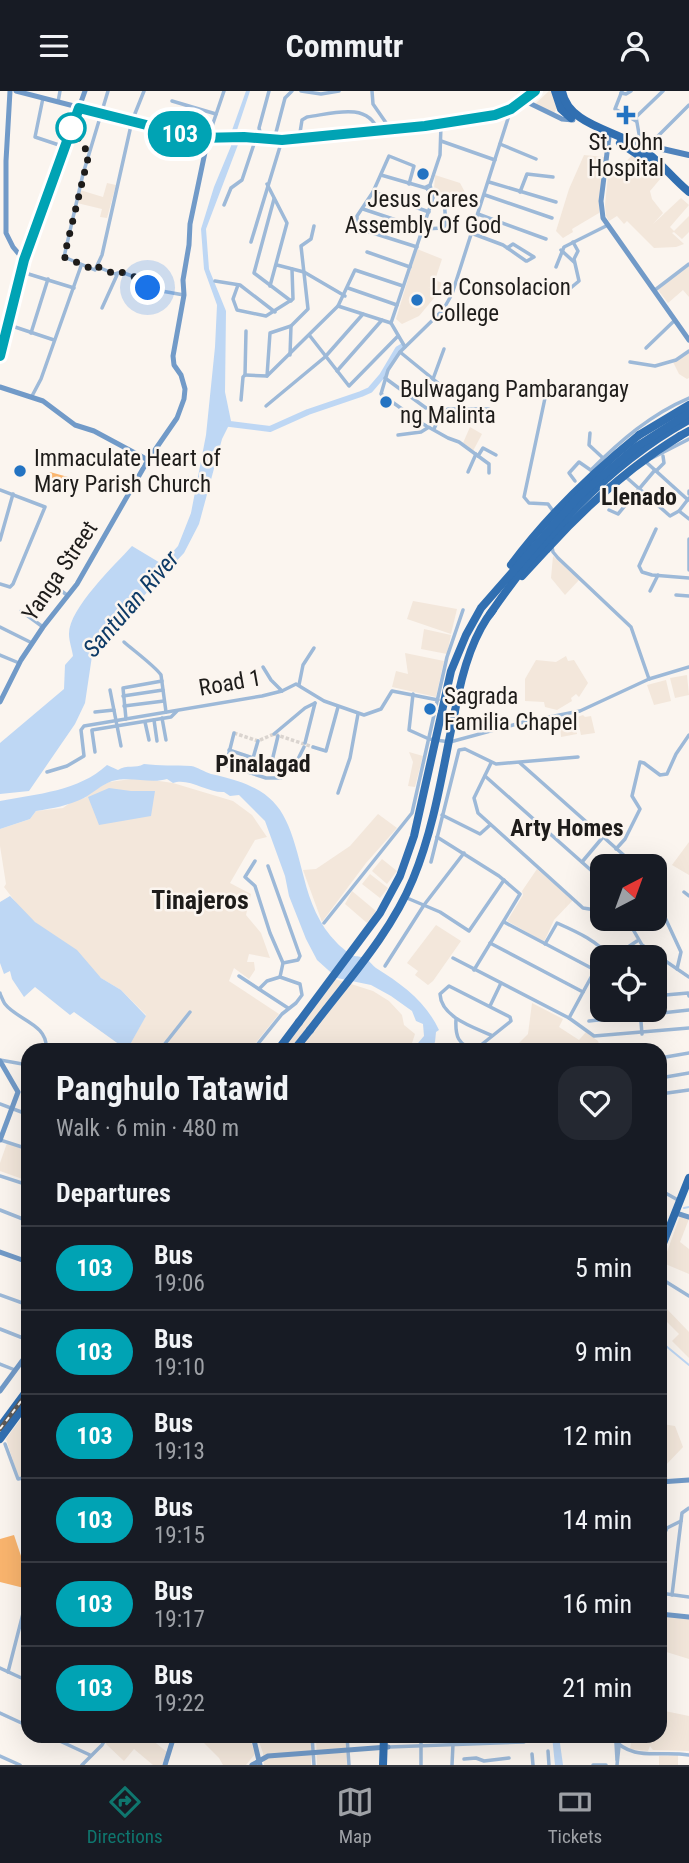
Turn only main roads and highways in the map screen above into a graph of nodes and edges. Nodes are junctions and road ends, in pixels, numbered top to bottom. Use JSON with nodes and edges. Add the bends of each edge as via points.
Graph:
{"nodes":[{"id":1,"x":555,"y":91,"type":"edge"},
{"id":2,"x":562,"y":91,"type":"edge"},
{"id":3,"x":592,"y":126,"type":"junction"},
{"id":4,"x":641,"y":147,"type":"junction"},
{"id":5,"x":689,"y":155,"type":"edge"},
{"id":6,"x":689,"y":192,"type":"edge"},
{"id":7,"x":689,"y":405,"type":"edge"},
{"id":8,"x":689,"y":413,"type":"edge"},
{"id":9,"x":689,"y":420,"type":"edge"},
{"id":10,"x":689,"y":431,"type":"edge"},
{"id":11,"x":481,"y":608,"type":"junction"},
{"id":12,"x":490,"y":614,"type":"junction"},
{"id":13,"x":283,"y":1043,"type":"edge"},
{"id":14,"x":299,"y":1043,"type":"edge"},
{"id":15,"x":689,"y":1178,"type":"edge"},
{"id":16,"x":675,"y":1214,"type":"junction"},
{"id":17,"x":667,"y":1231,"type":"edge"},
{"id":18,"x":667,"y":1239,"type":"edge"},
{"id":19,"x":21,"y":1398,"type":"edge"},
{"id":20,"x":21,"y":1412,"type":"edge"},
{"id":21,"x":0,"y":1427,"type":"edge"},
{"id":22,"x":3,"y":1441,"type":"edge"},
{"id":23,"x":386,"y":1743,"type":"edge"},
{"id":24,"x":386,"y":1765,"type":"edge"}],
"edges":[{"from":1,"to":3,"type":"highway","via":[[561,109],[573,120]]},
{"from":2,"to":3,"type":"highway","via":[[568,108]]},
{"from":3,"to":4,"type":"highway"},
{"from":3,"to":4,"type":"highway"},
{"from":4,"to":5,"type":"main road"},
{"from":4,"to":6,"type":"highway"},
{"from":7,"to":11,"type":"highway","bridge":true,"via":[[639,435],[567,498],[532,535]]},
{"from":8,"to":11,"type":"highway","bridge":true,"via":[[636,447],[578,497]]},
{"from":9,"to":12,"type":"highway","bridge":true,"via":[[639,452],[582,502]]},
{"from":10,"to":12,"type":"highway","bridge":true,"via":[[610,485]]},
{"from":11,"to":13,"type":"highway","bridge":true,"via":[[451,671],[414,836],[400,876],[380,913]]},
{"from":12,"to":14,"type":"highway","bridge":true,"via":[[463,675],[433,815],[413,880],[378,939]]},
{"from":15,"to":16,"type":"highway"},
{"from":16,"to":17,"type":"highway"},
{"from":16,"to":18,"type":"highway"},
{"from":19,"to":21,"type":"highway"},
{"from":20,"to":22,"type":"highway"},
{"from":23,"to":24,"type":"highway"}]}
